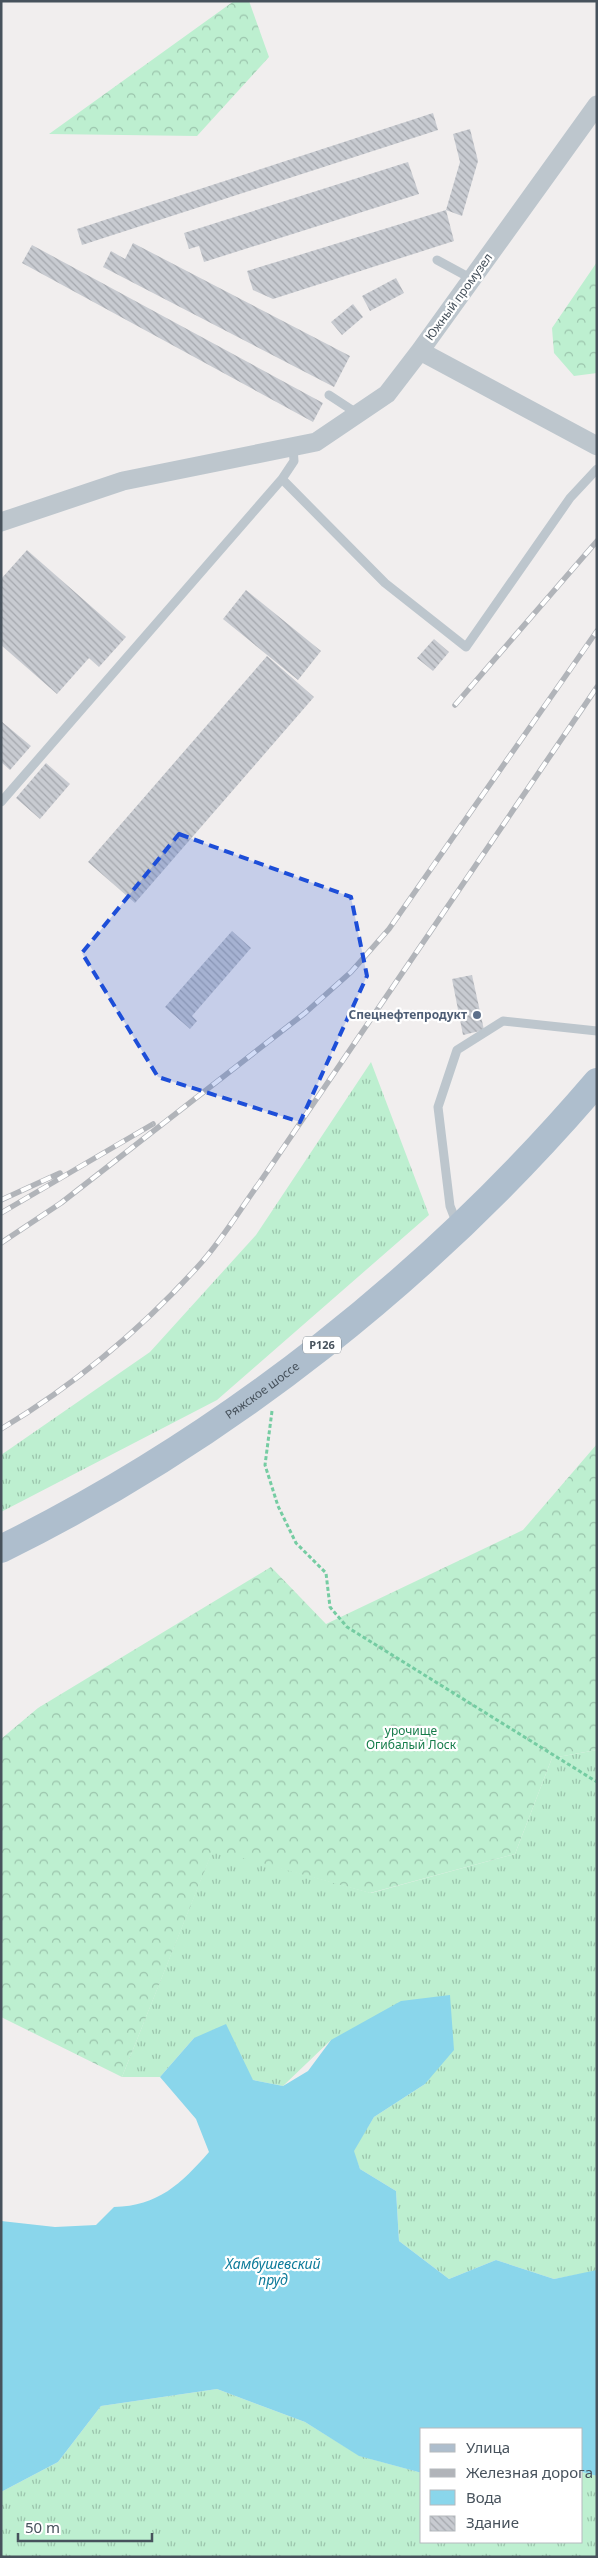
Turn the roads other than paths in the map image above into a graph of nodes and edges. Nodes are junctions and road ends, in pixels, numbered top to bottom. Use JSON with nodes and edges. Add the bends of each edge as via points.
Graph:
{"nodes":[{"id":1,"x":597,"y":105,"type":"edge"},
{"id":2,"x":437,"y":260,"type":"dead end"},
{"id":3,"x":472,"y":279,"type":"junction"},
{"id":4,"x":420,"y":352,"type":"junction"},
{"id":5,"x":329,"y":395,"type":"dead end"},
{"id":6,"x":358,"y":414,"type":"junction"},
{"id":7,"x":597,"y":446,"type":"edge"},
{"id":8,"x":293,"y":447,"type":"junction"},
{"id":9,"x":597,"y":469,"type":"edge"},
{"id":10,"x":282,"y":479,"type":"junction"},
{"id":11,"x":1,"y":522,"type":"edge"},
{"id":12,"x":1,"y":802,"type":"edge"},
{"id":13,"x":597,"y":1030,"type":"edge"},
{"id":14,"x":597,"y":1082,"type":"edge"},
{"id":15,"x":458,"y":1227,"type":"junction"},
{"id":16,"x":1,"y":1549,"type":"edge"}],
"edges":[{"from":1,"to":3,"type":"street","name":"Южный промузел"},
{"from":2,"to":3,"type":"lane"},
{"from":3,"to":4,"type":"street","name":"Южный промузел"},
{"from":4,"to":6,"type":"street","via":[[387,394]]},
{"from":4,"to":7,"type":"street","name":"Южный промузел"},
{"from":5,"to":6,"type":"lane"},
{"from":6,"to":8,"type":"street","via":[[316,442]]},
{"from":8,"to":10,"type":"lane","via":[[294,461]]},
{"from":8,"to":11,"type":"street","via":[[123,481]]},
{"from":9,"to":10,"type":"lane","via":[[570,498],[466,647],[386,583]]},
{"from":10,"to":12,"type":"lane"},
{"from":13,"to":15,"type":"lane","via":[[503,1021],[457,1050],[438,1107],[450,1206]]},
{"from":14,"to":15,"type":"main road","name":"Ряжское шоссе","number":"Р126"},
{"from":15,"to":16,"type":"main road","name":"Ряжское шоссе","number":"Р126","via":[[366,1310],[238,1409],[112,1490]]}]}
